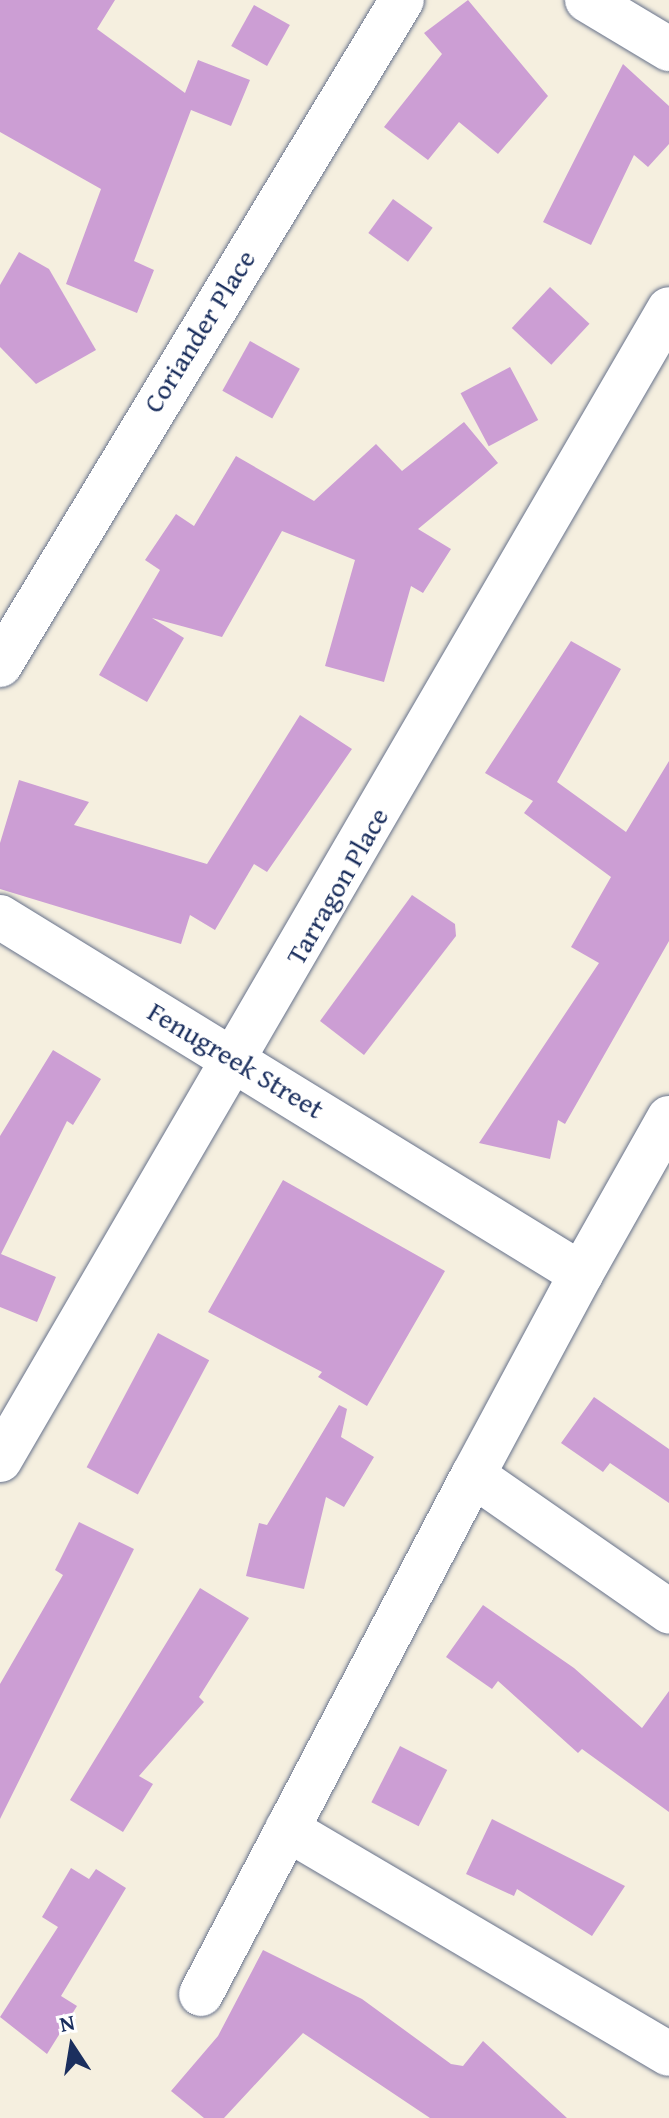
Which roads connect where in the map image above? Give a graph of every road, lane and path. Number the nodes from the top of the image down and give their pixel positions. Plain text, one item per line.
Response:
1 (402, 0) edge
2 (587, 0) edge
3 (669, 49) edge
4 (669, 309) edge
5 (0, 665) edge
6 (0, 917) edge
7 (238, 1061) junction
8 (668, 1121) edge
9 (581, 1274) junction
10 (0, 1460) edge
11 (473, 1475) junction
12 (669, 1611) edge
13 (287, 1829) junction
14 (201, 1994) dead end
15 (669, 2054) edge

1 - 5 street, Coriander Place
2 - 3 street
4 - 7 street, Tarragon Place
6 - 7 street, Fenugreek Street
7 - 9 street, Fenugreek Street
7 - 10 street, Tarragon Place
8 - 9 street
9 - 11 street
11 - 12 street
11 - 13 street
13 - 14 street
13 - 15 street

